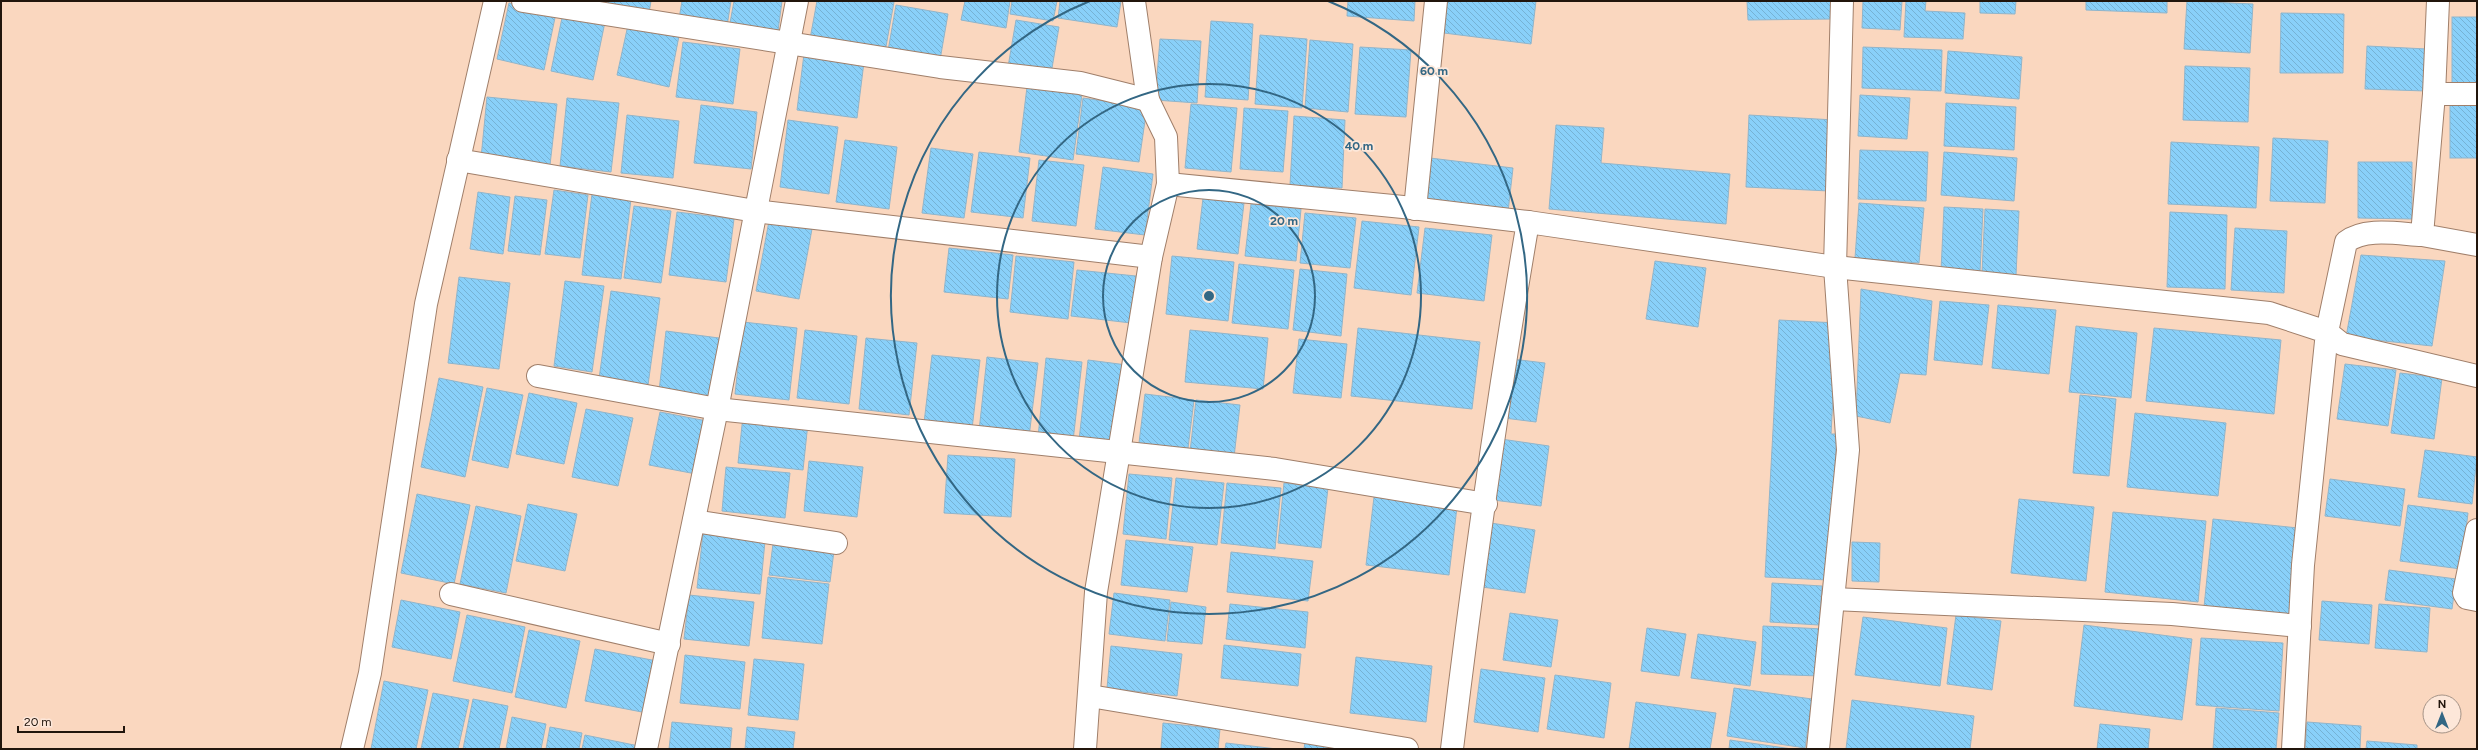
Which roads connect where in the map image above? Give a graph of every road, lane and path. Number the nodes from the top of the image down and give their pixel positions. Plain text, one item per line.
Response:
1 (495, 1) edge
2 (523, 1) edge
3 (797, 1) edge
4 (1134, 1) edge
5 (1436, 1) edge
6 (1842, 1) edge
7 (2438, 1) edge
8 (788, 42) junction
9 (2434, 94) junction
10 (2477, 94) edge
11 (1148, 100) junction
12 (458, 160) junction
13 (1168, 184) junction
14 (1415, 210) junction
15 (755, 211) junction
16 (1528, 222) junction
17 (2422, 235) junction
18 (2477, 246) edge
19 (1151, 257) junction
20 (1835, 267) junction
21 (2327, 332) junction
22 (538, 376) dead end
23 (2477, 376) edge
24 (716, 409) junction
25 (1120, 453) junction
26 (1486, 504) junction
27 (694, 521) junction
28 (2477, 530) edge
29 (836, 543) dead end
30 (450, 594) dead end
31 (1833, 599) junction
32 (2477, 600) edge
33 (2300, 626) junction
34 (669, 644) junction
35 (1090, 696) junction
36 (352, 749) edge
37 (646, 749) edge
38 (1085, 749) edge
39 (1407, 749) edge
40 (1452, 749) edge
41 (1818, 749) edge
42 (2293, 749) edge

1 - 12 street
2 - 8 street
3 - 8 street
4 - 11 street
5 - 14 street
6 - 20 street
7 - 9 street
8 - 11 street
8 - 15 street
9 - 10 street
9 - 17 street
11 - 13 street
12 - 15 street
12 - 36 street
13 - 14 street
13 - 19 street
14 - 16 street
15 - 19 street
15 - 24 street
16 - 20 street
16 - 26 street
17 - 18 street
17 - 21 street
19 - 25 street
20 - 21 street
20 - 31 street
21 - 23 street
21 - 33 street
22 - 24 street
24 - 25 street
24 - 27 street
25 - 26 street
25 - 35 street
26 - 40 street
27 - 29 street
27 - 34 street
28 - 32 street
30 - 34 street
31 - 33 street
31 - 41 street
33 - 42 street
34 - 37 street
35 - 38 street
35 - 39 street

